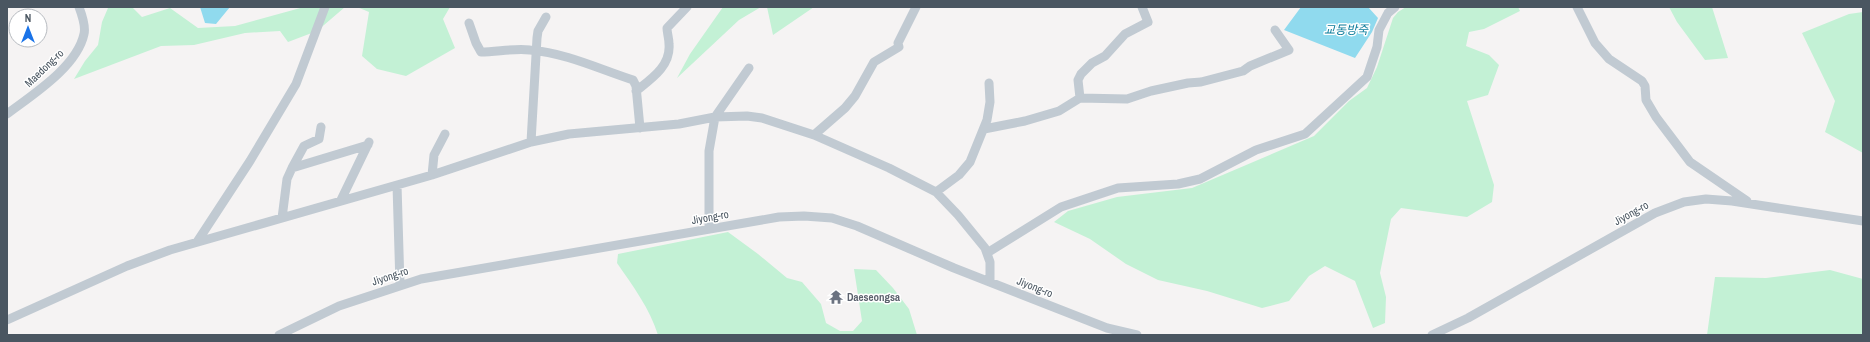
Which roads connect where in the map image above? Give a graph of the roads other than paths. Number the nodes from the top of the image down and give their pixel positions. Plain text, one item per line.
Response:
1 (79, 7) edge
2 (325, 7) edge
3 (687, 7) edge
4 (916, 7) edge
5 (1142, 7) edge
6 (1382, 7) edge
7 (1395, 7) edge
8 (1577, 7) edge
9 (1387, 15) junction
10 (546, 17) dead end
11 (469, 23) dead end
12 (1275, 30) dead end
13 (537, 51) junction
14 (749, 68) dead end
15 (990, 82) dead end
16 (636, 92) junction
17 (1080, 98) junction
18 (7, 114) edge
19 (715, 117) junction
20 (321, 127) dead end
21 (640, 128) junction
22 (984, 129) junction
23 (445, 134) dead end
24 (814, 135) junction
25 (531, 142) junction
26 (292, 168) junction
27 (432, 175) junction
28 (397, 185) junction
29 (936, 192) junction
30 (341, 200) junction
31 (1750, 203) junction
32 (282, 218) junction
33 (1863, 221) edge
34 (710, 229) junction
35 (197, 242) junction
36 (987, 253) junction
37 (990, 282) junction
38 (400, 285) junction
39 (7, 320) edge
40 (279, 335) edge
41 (1136, 335) edge
42 (1432, 335) edge

1 - 18 street, Maedong-ro
2 - 35 street
3 - 16 street
4 - 24 street
5 - 17 street
6 - 9 street
7 - 9 street
8 - 31 street
9 - 36 street
10 - 13 street
11 - 13 street
12 - 17 street
13 - 16 street
13 - 25 street
14 - 19 street
15 - 22 street
16 - 21 street
17 - 22 street
19 - 21 street
19 - 24 street
19 - 34 street
20 - 26 street
21 - 25 street
22 - 29 street
23 - 27 street
24 - 29 street
25 - 27 street
26 - 30 street
26 - 32 street
27 - 28 street
28 - 30 street
28 - 38 street
29 - 36 street
30 - 32 street
31 - 33 street, Jiyong-ro
31 - 42 street, Jiyong-ro
32 - 35 street
34 - 37 street, Jiyong-ro
34 - 38 street, Jiyong-ro
35 - 39 street
36 - 37 street
37 - 41 street, Jiyong-ro
38 - 40 street, Jiyong-ro

